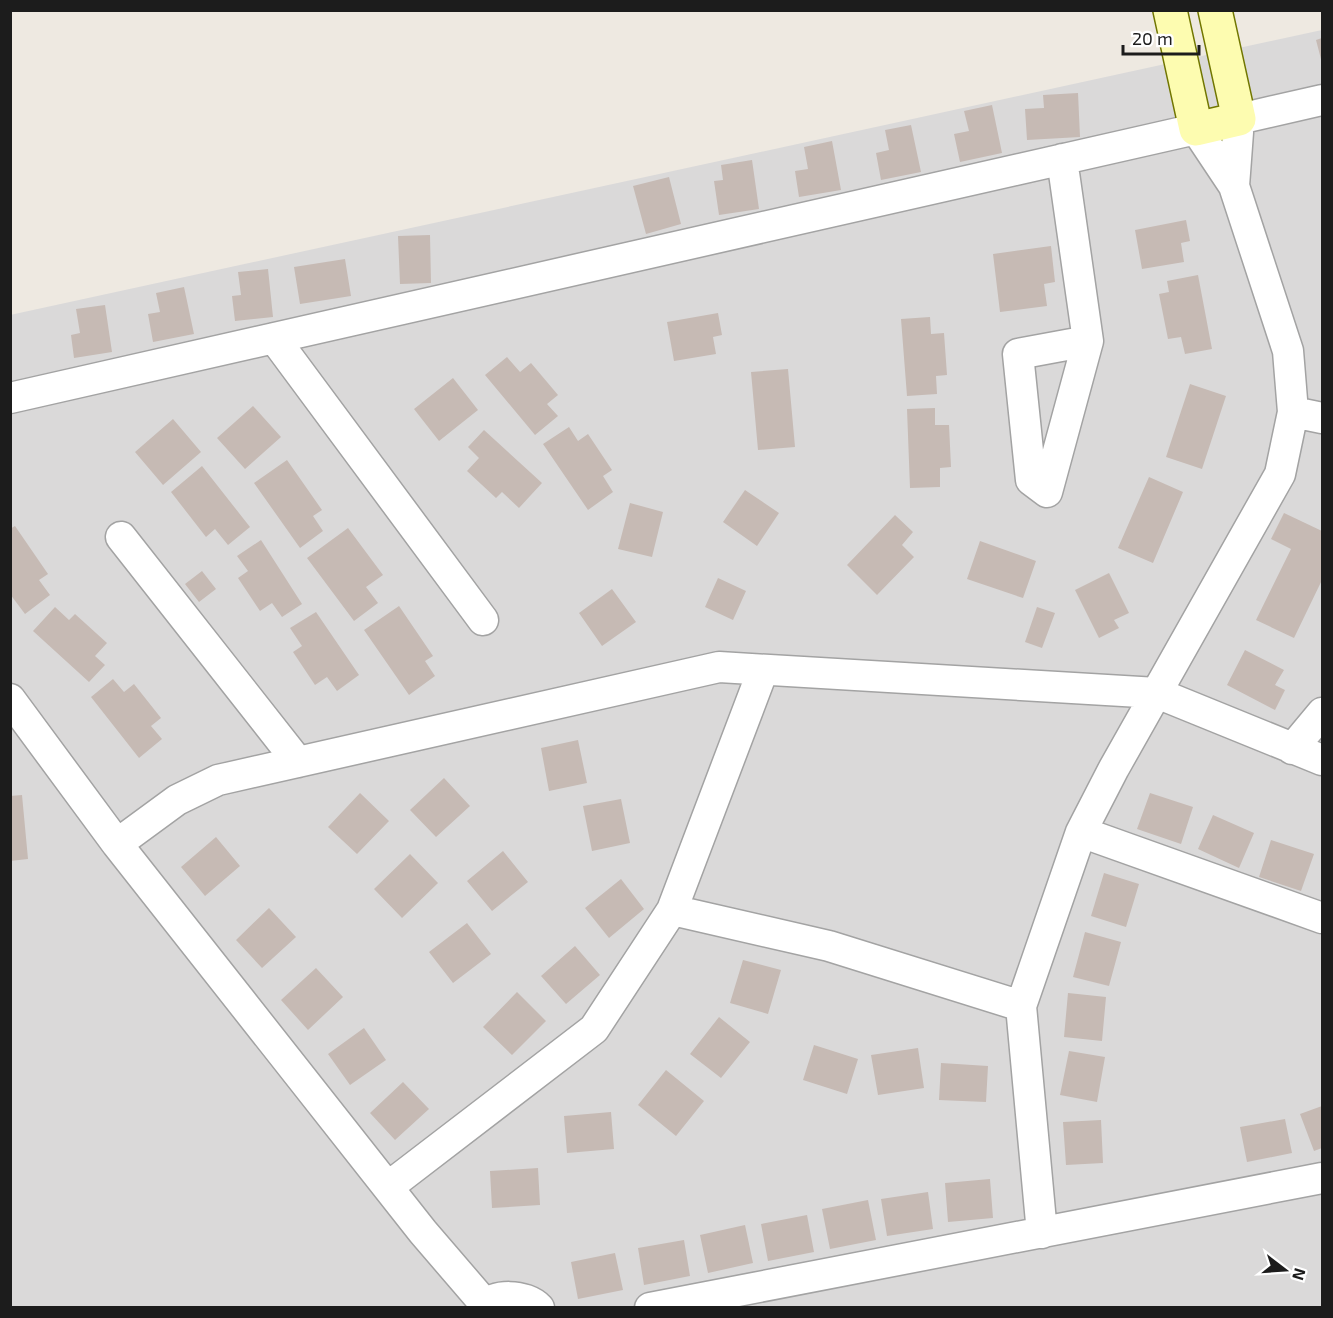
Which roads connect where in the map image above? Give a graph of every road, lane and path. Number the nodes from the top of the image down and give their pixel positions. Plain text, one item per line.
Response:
1 (1170, 10) edge
2 (1215, 10) edge
3 (1323, 100) edge
4 (1239, 119) junction
5 (1196, 129) junction
6 (1062, 159) junction
7 (1234, 186) junction
8 (274, 338) junction
9 (1088, 341) dead end
10 (10, 398) edge
11 (1293, 412) junction
12 (1323, 418) edge
13 (121, 537) dead end
14 (483, 620) dead end
15 (763, 670) junction
16 (1157, 693) junction
17 (10, 699) edge
18 (1323, 713) edge
19 (1292, 748) junction
20 (1323, 760) edge
21 (298, 762) junction
22 (1081, 832) junction
23 (117, 844) junction
24 (672, 910) junction
25 (1323, 918) edge
26 (1021, 1006) junction
27 (1323, 1178) edge
28 (388, 1187) junction
29 (1042, 1233) junction
30 (482, 1306) edge
31 (538, 1308) edge
32 (650, 1308) edge

1 - 5 street
2 - 4 street
3 - 4 street
4 - 5 street
4 - 7 street
5 - 6 street
5 - 7 street
6 - 8 street
6 - 9 street
7 - 11 street
8 - 10 street
8 - 14 street
11 - 12 street
11 - 16 street
13 - 21 street
15 - 16 street
15 - 21 street
15 - 24 street
16 - 19 street
16 - 22 street
17 - 23 street
18 - 19 street
19 - 20 street
21 - 23 street
22 - 25 street
22 - 26 street
23 - 28 street
24 - 26 street
24 - 28 street
26 - 29 street
27 - 29 street
28 - 30 street
29 - 32 street
30 - 31 street

